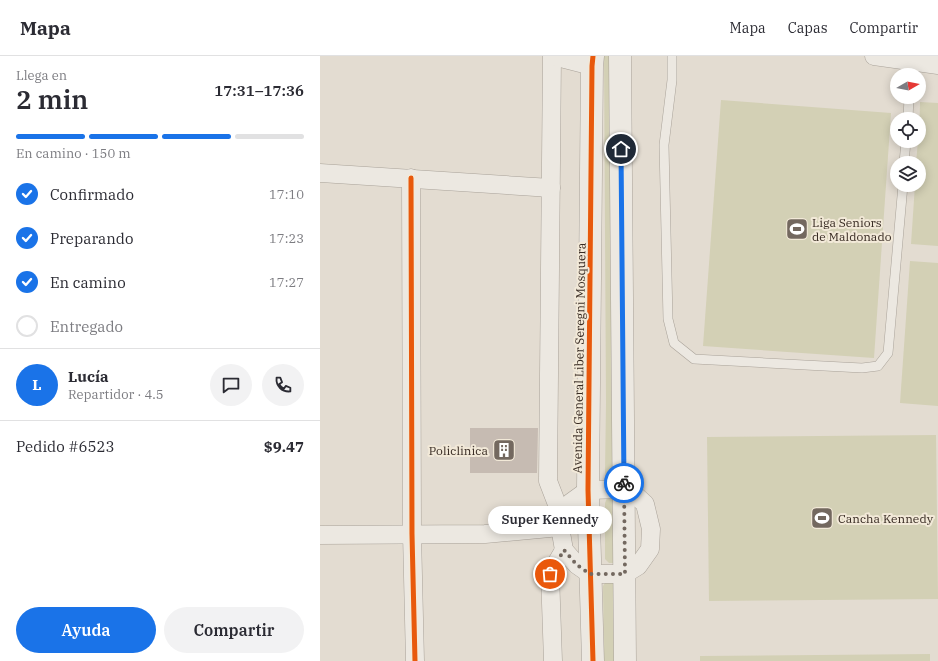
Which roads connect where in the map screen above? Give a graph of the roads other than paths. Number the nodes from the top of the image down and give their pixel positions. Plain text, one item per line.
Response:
1 (553, 56) edge
2 (620, 56) edge
3 (672, 56) edge
4 (874, 56) edge
5 (593, 61) edge
6 (938, 65) edge
7 (907, 68) edge
8 (320, 174) edge
9 (411, 178) junction
10 (551, 188) junction
11 (902, 192) edge
12 (624, 489) junction
13 (588, 490) junction
14 (562, 524) junction
15 (412, 534) junction
16 (320, 535) edge
17 (564, 550) junction
18 (590, 574) junction
19 (625, 574) junction
20 (415, 661) edge
21 (553, 661) edge
22 (593, 661) edge
23 (626, 661) edge

1 - 5 street
1 - 10 street
2 - 12 street
3 - 11 lane
4 - 7 street
5 - 13 street, Avenida General Liber Seregni Mosquera
6 - 7 street
8 - 9 street
9 - 10 street
9 - 15 street
10 - 14 street
12 - 13 street
12 - 19 street
13 - 14 street
13 - 18 street, Avenida General Liber Seregni Mosquera
14 - 15 street
14 - 17 street
15 - 16 street
15 - 20 street
17 - 18 street
17 - 21 street
18 - 19 street
18 - 22 street, Avenida General Liber Seregni Mosquera
19 - 23 street

